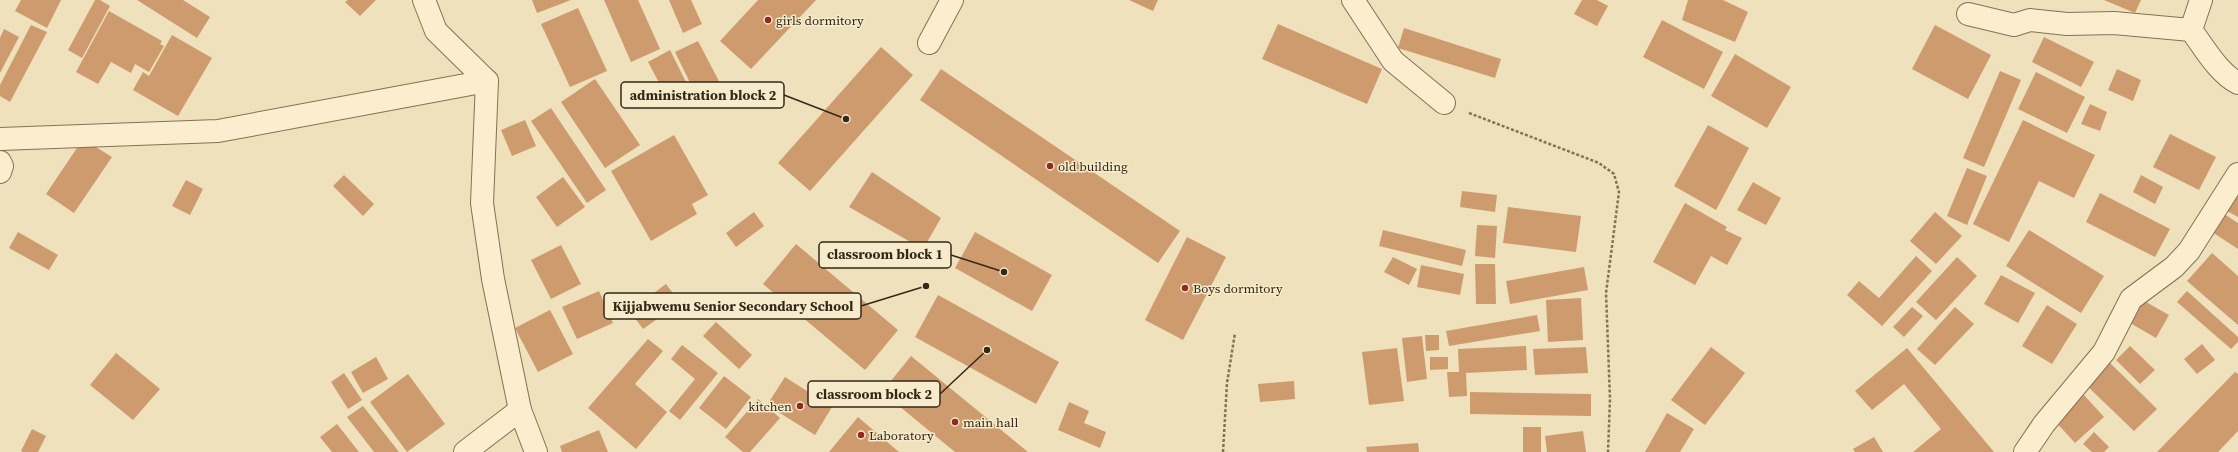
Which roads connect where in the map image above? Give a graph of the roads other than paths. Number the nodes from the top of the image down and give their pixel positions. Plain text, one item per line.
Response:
1 (424, 0) edge
2 (952, 0) edge
3 (1353, 0) edge
4 (2201, 0) edge
5 (1968, 14) dead end
6 (2191, 30) junction
7 (929, 43) dead end
8 (487, 81) junction
9 (2238, 83) edge
10 (1444, 103) road end
11 (0, 140) edge
12 (0, 162) edge
13 (0, 172) edge
14 (2238, 174) edge
15 (520, 410) junction
16 (465, 452) edge
17 (536, 452) edge
18 (2025, 452) edge

1 - 8 street
2 - 7 street
3 - 10 street
4 - 6 street
5 - 6 street
6 - 9 street
8 - 11 street
8 - 15 street
12 - 13 street
14 - 18 street
15 - 16 street
15 - 17 street

